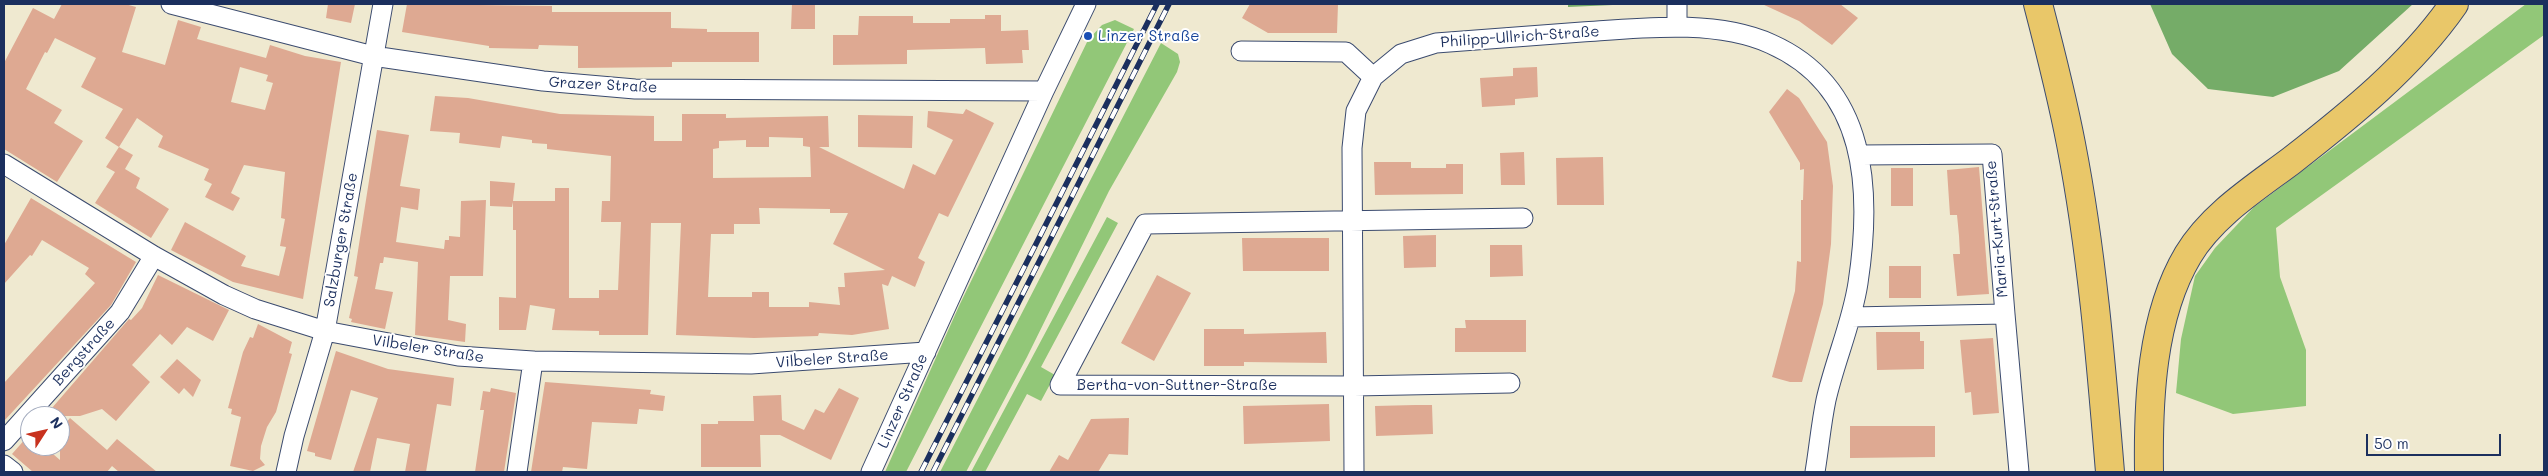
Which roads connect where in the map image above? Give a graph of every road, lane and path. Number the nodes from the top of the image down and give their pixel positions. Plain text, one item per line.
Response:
1 (171, 4) edge
2 (383, 4) edge
3 (1086, 4) edge
4 (1677, 4) edge
5 (2038, 4) edge
6 (2454, 4) edge
7 (1677, 26) junction
8 (1241, 51) dead end
9 (373, 56) junction
10 (1373, 77) junction
11 (1044, 91) junction
12 (1860, 155) junction
13 (4, 164) edge
14 (1524, 218) dead end
15 (1352, 221) junction
16 (154, 256) junction
17 (2005, 314) junction
18 (1851, 317) junction
19 (325, 332) junction
20 (926, 352) junction
21 (533, 361) junction
22 (1510, 383) dead end
23 (1354, 386) junction
24 (4, 441) edge
25 (4, 464) edge
26 (13, 472) edge
27 (286, 472) edge
28 (517, 472) edge
29 (871, 472) edge
30 (1354, 472) edge
31 (1816, 472) edge
32 (2019, 472) edge
33 (2110, 472) edge
34 (2149, 472) edge

1 - 9 street, Grazer Straße
2 - 9 street, Salzburger Straße
3 - 11 street, Linzer Straße
4 - 7 street
5 - 33 main road
6 - 34 main road
7 - 10 street, Philipp-Ullrich-Straße
7 - 12 street, Philipp-Ullrich-Straße
8 - 10 street
9 - 11 street, Grazer Straße
9 - 19 street, Salzburger Straße
10 - 15 street, Philipp-Ullrich-Straße
11 - 20 street, Linzer Straße
12 - 17 street, Maria-Kurt-Straße
12 - 18 street, Philipp-Ullrich-Straße
13 - 16 street, Vilbeler Straße
14 - 15 street
15 - 23 street, Philipp-Ullrich-Straße
15 - 23 street, Bertha-von-Suttner-Straße
16 - 19 street, Vilbeler Straße
16 - 24 street, Bergstraße
17 - 18 street, Maria-Kurt-Straße
17 - 32 street, Maria-Kurt-Straße
18 - 31 street, Philipp-Ullrich-Straße
19 - 21 street, Vilbeler Straße
19 - 27 street, Salzburger Straße
20 - 21 street, Vilbeler Straße
20 - 29 street, Linzer Straße
21 - 28 street
22 - 23 street
23 - 30 street, Philipp-Ullrich-Straße
25 - 26 street

